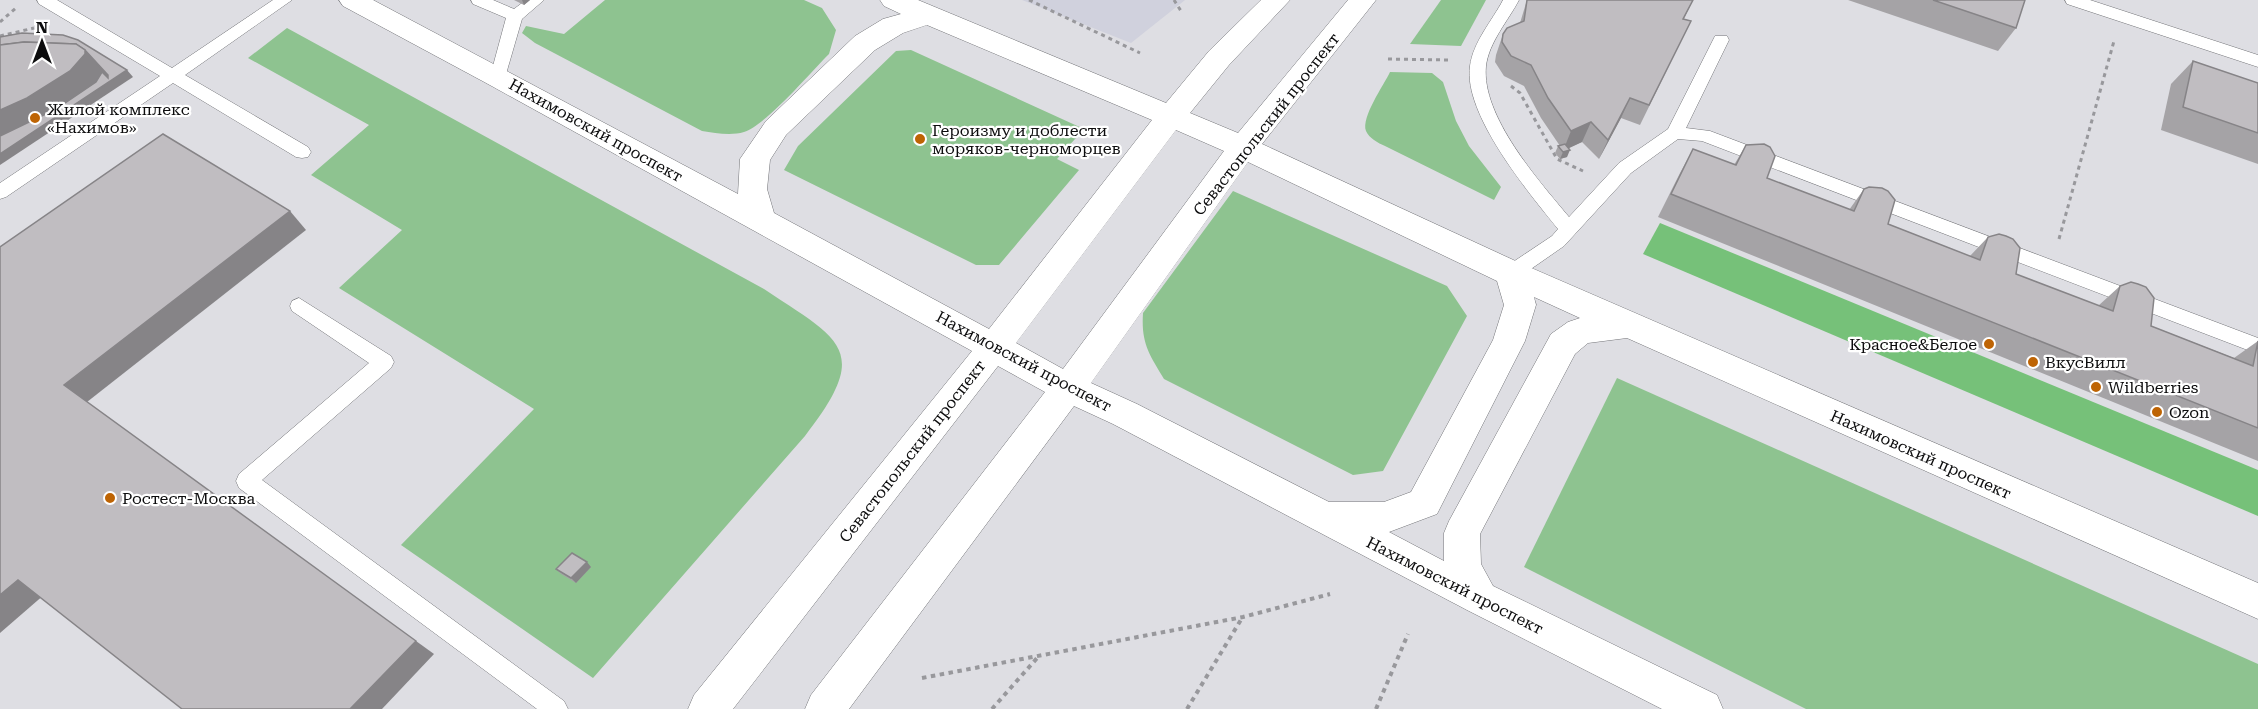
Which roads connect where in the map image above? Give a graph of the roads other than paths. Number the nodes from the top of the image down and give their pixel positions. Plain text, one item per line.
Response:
1 (45, 0) edge
2 (284, 0) edge
3 (352, 0) edge
4 (479, 0) edge
5 (536, 0) edge
6 (893, 0) edge
7 (1277, 0) edge
8 (1363, 0) edge
9 (1511, 0) edge
10 (2073, 0) edge
11 (927, 15) junction
12 (515, 16) junction
13 (1721, 40) dead end
14 (2258, 61) edge
15 (173, 75) junction
16 (498, 77) junction
17 (1171, 116) junction
18 (1676, 133) junction
19 (1243, 147) junction
20 (302, 152) dead end
21 (0, 192) edge
22 (761, 221) junction
23 (1568, 228) junction
24 (1511, 273) junction
25 (299, 306) dead end
26 (1629, 325) junction
27 (2258, 346) edge
28 (993, 348) junction
29 (1068, 388) junction
30 (1325, 518) junction
31 (1480, 598) junction
32 (2258, 602) edge
33 (556, 709) edge
34 (708, 709) edge
35 (825, 709) edge
36 (1703, 709) edge

1 - 15 lane
2 - 15 lane
3 - 16 main road, Нахимовский проспект
4 - 12 lane
5 - 12 lane
6 - 11 main road, Нахимовский проспект
7 - 17 main road, Севастопольский проспект
8 - 19 main road, Севастопольский проспект
9 - 23 lane
10 - 14 lane
11 - 17 main road, Нахимовский проспект
11 - 22 main road
12 - 16 lane
13 - 18 lane
15 - 20 lane
15 - 21 lane
16 - 22 main road, Нахимовский проспект
17 - 19 main road, Нахимовский проспект
17 - 28 main road, Севастопольский проспект
18 - 23 lane
18 - 27 lane
19 - 24 main road, Нахимовский проспект
19 - 29 main road, Севастопольский проспект
22 - 28 main road, Нахимовский проспект
23 - 24 lane
24 - 26 main road, Нахимовский проспект
24 - 30 main road
25 - 33 lane
26 - 31 main road
26 - 32 main road, Нахимовский проспект
28 - 29 main road, Нахимовский проспект
28 - 34 main road, Севастопольский проспект
29 - 30 main road, Нахимовский проспект
29 - 35 main road, Севастопольский проспект
30 - 31 main road, Нахимовский проспект
31 - 36 main road, Нахимовский проспект

